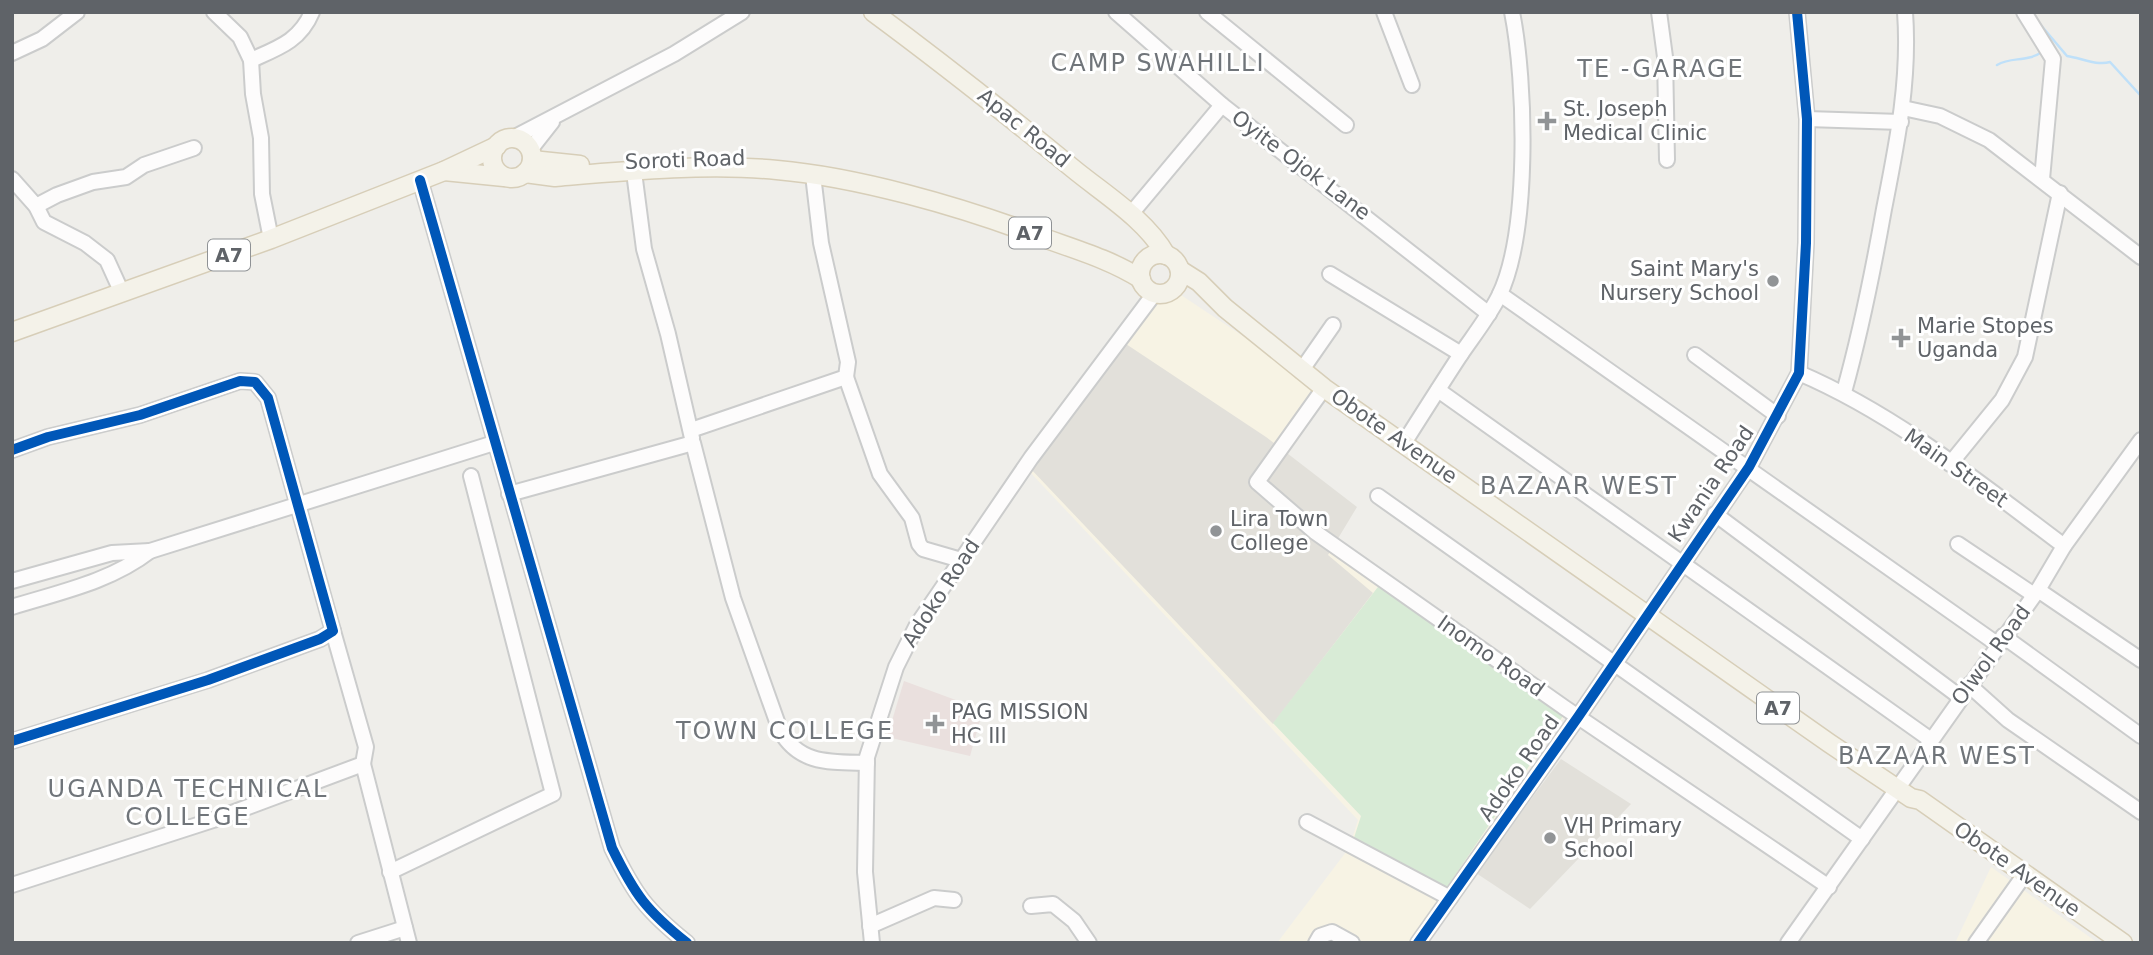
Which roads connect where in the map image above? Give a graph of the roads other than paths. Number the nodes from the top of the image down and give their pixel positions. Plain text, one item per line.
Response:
1 (214, 12) edge
2 (312, 12) edge
3 (742, 12) edge
4 (873, 12) edge
5 (1116, 12) edge
6 (1384, 12) edge
7 (1512, 12) edge
8 (1659, 12) edge
9 (1797, 12) edge
10 (1905, 12) edge
11 (2024, 12) edge
12 (75, 13) edge
13 (1213, 14) edge
14 (12, 53) edge
15 (251, 60) junction
16 (1412, 85) dead end
17 (1222, 105) junction
18 (1902, 115) junction
19 (555, 118) junction
20 (1807, 119) junction
21 (1346, 125) dead end
22 (504, 142) junction
23 (194, 148) dead end
24 (1667, 160) dead end
25 (529, 161) junction
26 (814, 169) junction
27 (554, 170) junction
28 (444, 171) junction
29 (634, 172) junction
30 (504, 177) junction
31 (12, 179) edge
32 (2042, 179) junction
33 (420, 180) junction
34 (2060, 193) junction
35 (36, 206) junction
36 (1130, 215) junction
37 (271, 239) junction
38 (1166, 255) junction
39 (2141, 257) edge
40 (1141, 272) junction
41 (1330, 274) dead end
42 (1179, 277) junction
43 (122, 293) junction
44 (1154, 294) junction
45 (1500, 294) junction
46 (1489, 313) junction
47 (1333, 325) dead end
48 (12, 332) edge
49 (1461, 354) junction
50 (1695, 355) dead end
51 (1301, 371) junction
52 (1799, 373) junction
53 (846, 377) junction
54 (1324, 388) junction
55 (1438, 390) junction
56 (1844, 392) junction
57 (1778, 416) junction
58 (692, 437) junction
59 (2141, 440) edge
60 (494, 443) junction
61 (1404, 443) junction
62 (12, 450) edge
63 (1950, 464) junction
64 (1749, 467) junction
65 (471, 475) dead end
66 (509, 494) junction
67 (1378, 496) dead end
68 (296, 503) junction
69 (1715, 514) junction
70 (1958, 544) dead end
71 (2064, 546) junction
72 (150, 551) junction
73 (961, 560) junction
74 (1681, 563) junction
75 (12, 581) edge
76 (2036, 592) junction
77 (12, 607) edge
78 (1648, 614) junction
79 (333, 631) junction
80 (2000, 640) junction
81 (2139, 655) edge
82 (1614, 664) junction
83 (1964, 691) junction
84 (1578, 717) junction
85 (2141, 736) edge
86 (1931, 740) junction
87 (12, 741) edge
88 (867, 763) junction
89 (363, 764) junction
90 (1903, 793) junction
91 (2141, 813) edge
92 (1307, 822) dead end
93 (1862, 839) junction
94 (390, 872) junction
95 (2020, 881) junction
96 (12, 885) edge
97 (1829, 887) junction
98 (1450, 898) junction
99 (954, 900) dead end
100 (1031, 906) dead end
101 (870, 926) junction
102 (407, 935) edge
103 (358, 943) edge
104 (687, 943) edge
105 (872, 943) edge
106 (1089, 943) edge
107 (1316, 943) edge
108 (1352, 943) edge
109 (1418, 943) edge
110 (1788, 943) edge
111 (1976, 943) edge
112 (2108, 943) edge
113 (2123, 943) edge

1 - 15 street
2 - 15 street
3 - 19 street
4 - 36 main road, Apac Road
5 - 17 street, Oyite Ojok Lane
6 - 16 street
7 - 45 street
8 - 24 street
9 - 20 street
10 - 18 street
11 - 32 street
12 - 14 street
13 - 21 street
15 - 37 street
17 - 36 street
17 - 46 street, Oyite Ojok Lane
18 - 20 street
18 - 32 street
18 - 56 street
19 - 22 street
19 - 25 street
20 - 52 street
22 - 25 main road, A7
22 - 28 main road, A7
22 - 30 main road
23 - 35 street
25 - 27 main road, A7
25 - 30 main road, A7
26 - 27 main road, Soroti Road / A7
26 - 29 main road, Soroti Road / A7
26 - 40 main road, A7
26 - 53 street
27 - 29 main road, Soroti Road / A7
28 - 30 main road, A7
28 - 33 main road, A7
29 - 58 street
31 - 35 street
32 - 34 street
33 - 37 main road, A7
33 - 60 street
34 - 39 street
34 - 63 street
35 - 43 street
36 - 38 main road, Apac Road
37 - 43 main road, A7
38 - 40 main road
38 - 42 main road, A7
40 - 44 main road, A7
41 - 49 street
42 - 44 main road
42 - 51 main road, Obote Avenue / A7
43 - 48 main road, A7
44 - 73 street, Adoko Road
45 - 46 street
45 - 64 street
46 - 49 street
47 - 51 street
49 - 55 street
50 - 57 street
51 - 54 main road, Obote Avenue / A7
52 - 56 street, Main Street
52 - 57 street, Kwania Road
53 - 58 street
53 - 73 street
54 - 61 main road, Obote Avenue / A7
54 - 84 street, Inomo Road
55 - 61 street
55 - 74 street
56 - 63 street, Main Street
57 - 64 street, Kwania Road
58 - 66 street
58 - 88 street
59 - 71 street
60 - 66 street
60 - 68 street
61 - 78 main road, Obote Avenue / A7
62 - 68 street
63 - 71 street, Main Street
64 - 69 street, Kwania Road
64 - 80 street
65 - 94 street
66 - 104 street
67 - 82 street
68 - 72 street
68 - 79 street
69 - 74 street, Kwania Road
69 - 83 street
70 - 76 street
71 - 76 street
72 - 75 street
72 - 77 street
73 - 88 street, Adoko Road
74 - 78 street, Kwania Road
74 - 86 street
76 - 80 street, Olwol Road
76 - 81 street, Olwol Road
78 - 82 street, Adoko Road
78 - 90 main road, Obote Avenue / A7
79 - 87 street
79 - 89 street
80 - 83 street, Olwol Road
80 - 85 street
82 - 84 street, Adoko Road
82 - 93 street
83 - 86 street, Olwol Road
83 - 91 street
84 - 97 street, Inomo Road
84 - 98 street, Adoko Road
86 - 90 street, Olwol Road
88 - 101 street, Adoko Road
89 - 94 street
89 - 96 street
90 - 93 street
90 - 95 main road, Obote Avenue / A7
90 - 113 main road, Obote Avenue / A7
92 - 98 street
93 - 97 street
94 - 102 street
95 - 111 street
95 - 112 main road, Obote Avenue / A7
97 - 110 street
98 - 109 street, Adoko Road
99 - 101 street
100 - 106 street
101 - 105 street, Adoko Road
102 - 103 street
107 - 108 street

